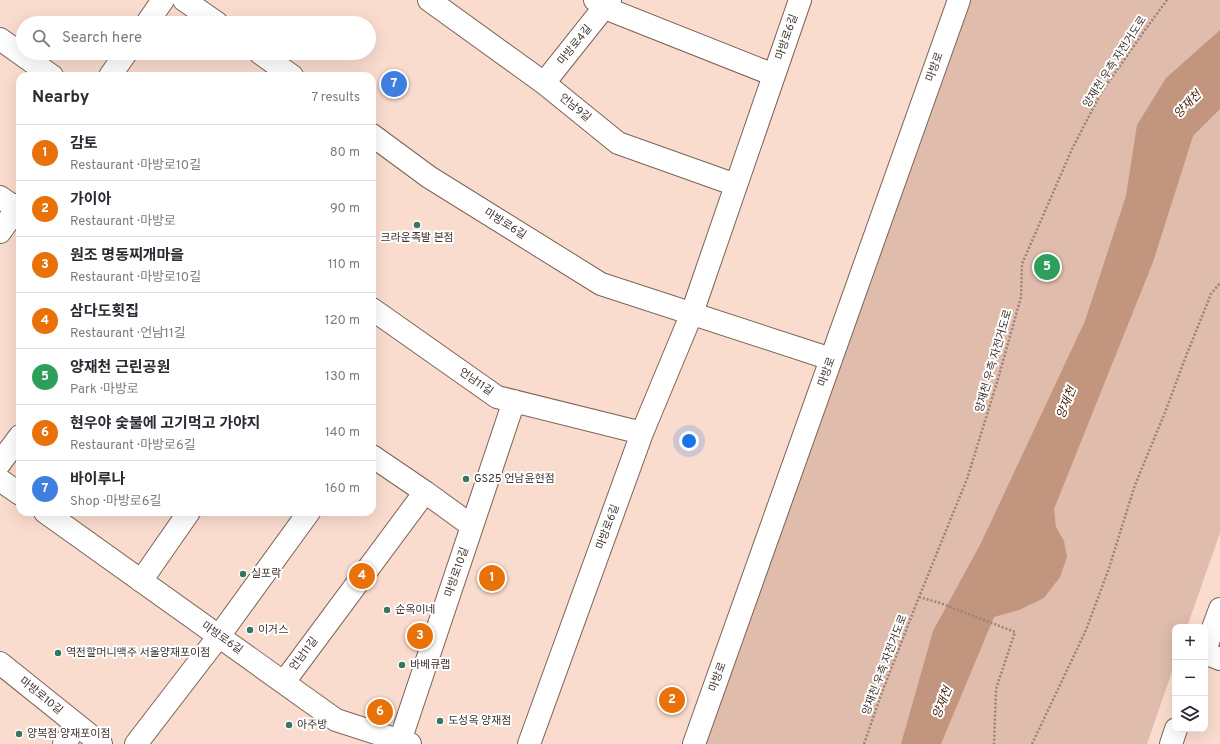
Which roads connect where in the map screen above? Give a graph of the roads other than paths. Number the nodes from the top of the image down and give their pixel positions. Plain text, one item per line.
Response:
1 (163, 0) edge
2 (184, 0) edge
3 (429, 0) edge
4 (800, 0) edge
5 (959, 0) edge
6 (603, 3) edge
7 (152, 16) edge
8 (208, 16) edge
9 (0, 39) edge
10 (16, 50) edge
11 (30, 60) edge
12 (121, 60) edge
13 (270, 60) edge
14 (46, 72) edge
15 (113, 72) edge
16 (286, 72) edge
17 (774, 75) junction
18 (544, 82) junction
19 (376, 138) edge
20 (736, 185) junction
21 (14, 205) edge
22 (0, 232) edge
23 (376, 312) edge
24 (692, 313) junction
25 (831, 359) junction
26 (514, 401) junction
27 (642, 433) junction
28 (16, 441) edge
29 (376, 459) edge
30 (0, 463) edge
31 (0, 480) edge
32 (16, 491) edge
33 (425, 492) junction
34 (59, 516) edge
35 (186, 516) edge
36 (306, 516) edge
37 (70, 519) edge
38 (472, 526) junction
39 (141, 581) junction
40 (1220, 609) edge
41 (219, 636) junction
42 (1208, 642) edge
43 (1208, 654) edge
44 (1220, 658) edge
45 (0, 663) edge
46 (284, 682) junction
47 (77, 726) junction
48 (1175, 732) edge
49 (403, 743) edge
50 (64, 744) edge
51 (101, 744) edge
52 (136, 744) edge
53 (529, 744) edge
54 (694, 744) edge
55 (1171, 744) edge

1 - 7 street
2 - 8 street
3 - 18 street, 언남9길
4 - 17 street, 마방로6길
5 - 25 street, 마방로
6 - 17 street, 마방로6길
6 - 18 street, 마방로4길
9 - 10 street
11 - 14 street
12 - 15 street
13 - 16 street
17 - 20 street, 마방로6길
18 - 20 street, 언남9길
19 - 24 street, 마방로6길
20 - 24 street, 마방로6길
21 - 22 street
23 - 26 street, 언남11길
24 - 25 street, 마방로6길
24 - 27 street, 마방로6길
25 - 54 street, 마방로
26 - 27 street, 언남11길
26 - 38 street, 마방로10길
27 - 53 street, 마방로6길
28 - 30 street
29 - 33 street
31 - 32 street
33 - 38 street
33 - 46 street, 언남11길
34 - 37 street, 마방로6길
35 - 39 street
36 - 41 street
37 - 39 street, 마방로6길
38 - 49 street, 마방로10길
39 - 41 street, 마방로6길
40 - 42 street
41 - 46 street, 마방로6길
41 - 52 street
43 - 44 street
45 - 47 street, 마방로10길
46 - 49 street, 마방로6길
47 - 50 street
47 - 51 street, 마방로10길
48 - 55 street

